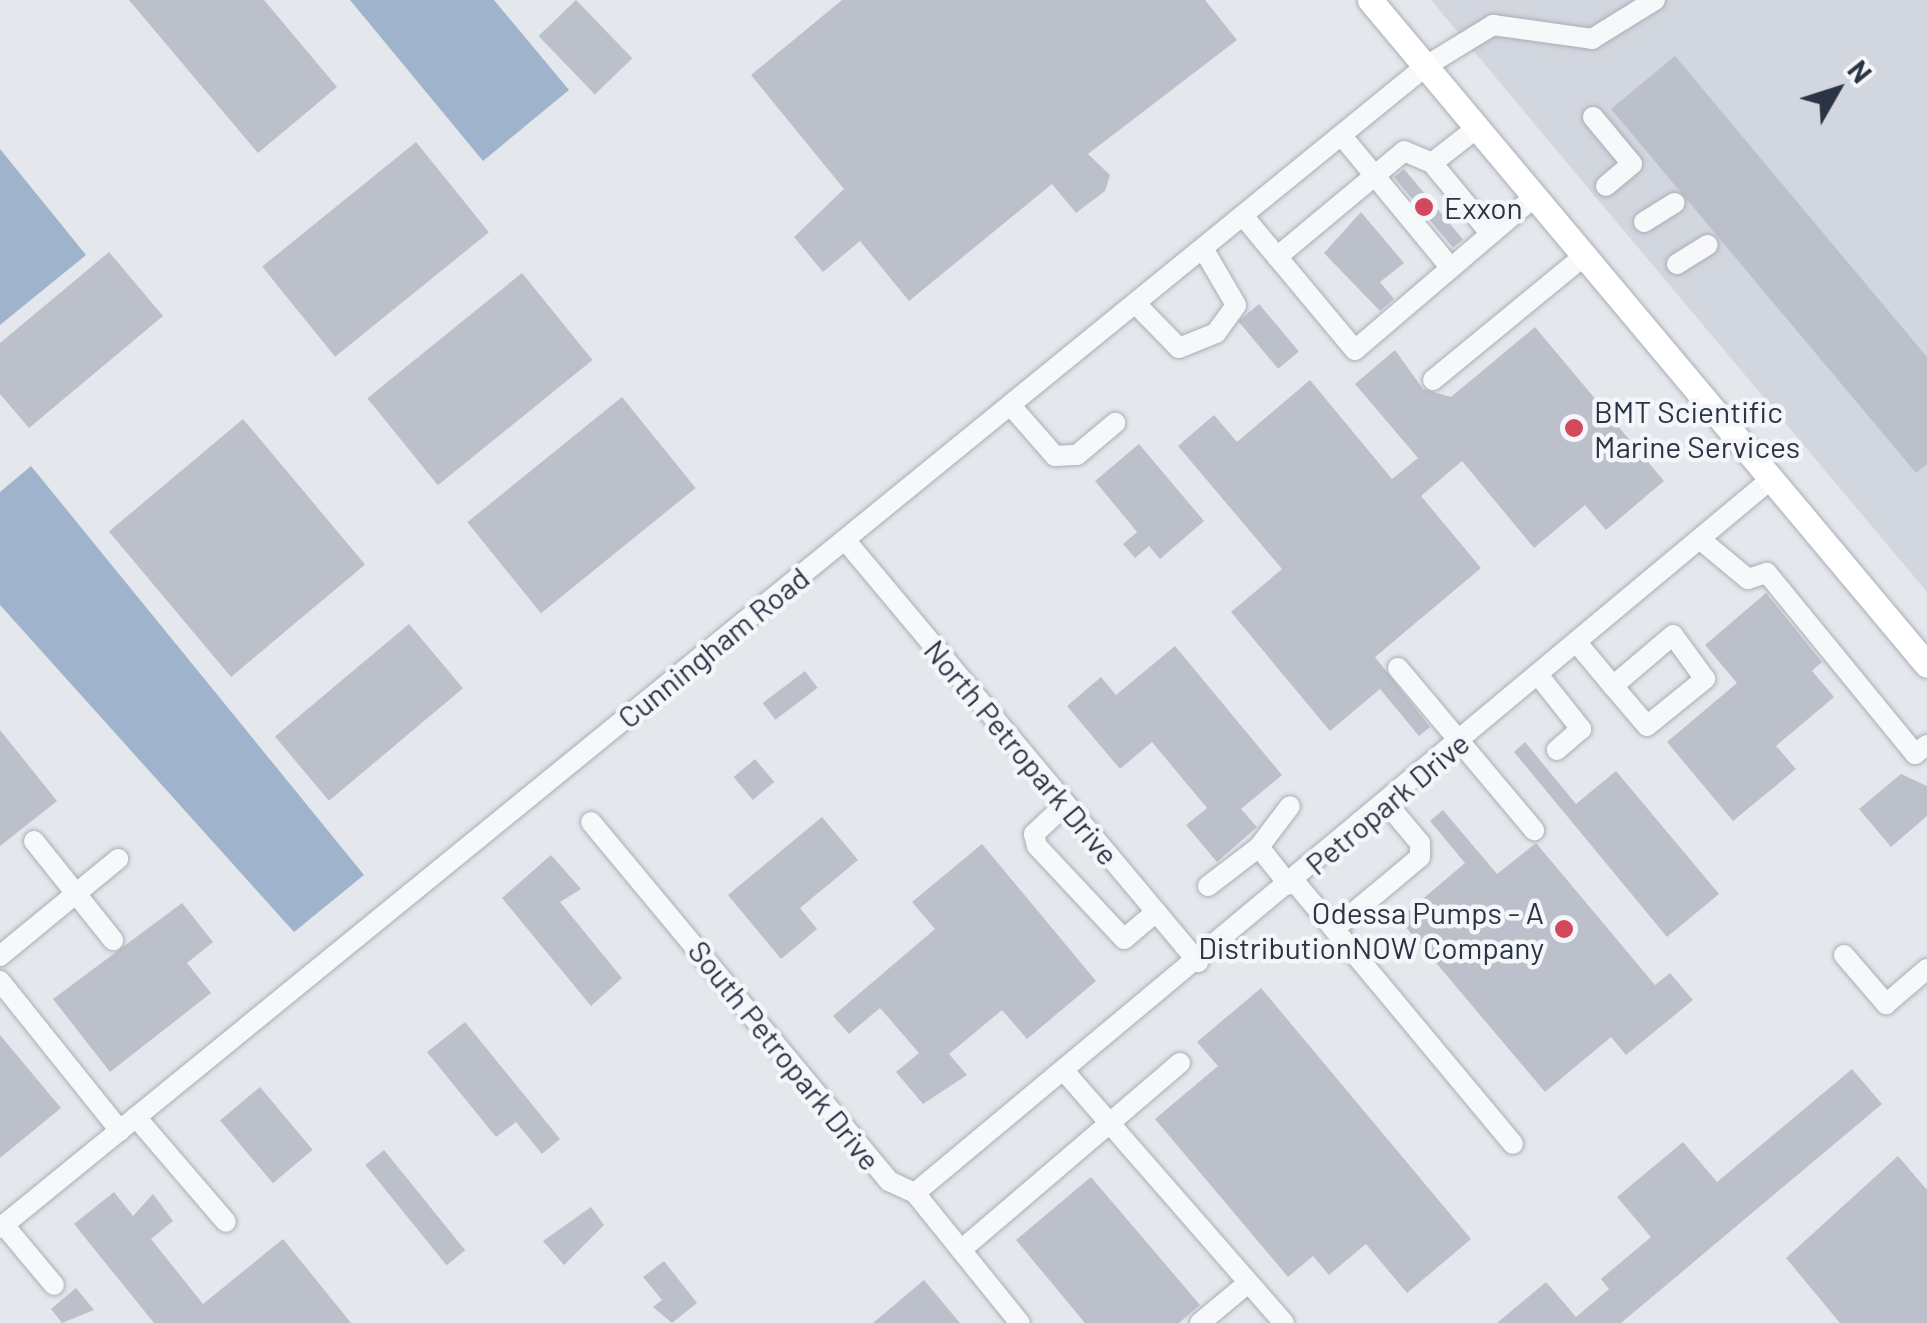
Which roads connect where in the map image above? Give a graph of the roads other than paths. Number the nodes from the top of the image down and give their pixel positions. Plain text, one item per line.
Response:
1 (1370, 0) edge
2 (1647, 2) edge
3 (1426, 66) junction
4 (1593, 117) dead end
5 (1477, 128) junction
6 (1342, 136) junction
7 (1432, 163) junction
8 (1374, 176) junction
9 (1606, 186) dead end
10 (1534, 197) junction
11 (1674, 203) dead end
12 (1244, 217) junction
13 (1644, 222) dead end
14 (1491, 234) junction
15 (1706, 245) dead end
16 (1204, 250) junction
17 (1584, 256) junction
18 (1277, 257) junction
19 (1677, 264) dead end
20 (1451, 268) junction
21 (1137, 305) junction
22 (1433, 380) dead end
23 (1012, 407) junction
24 (1115, 423) dead end
25 (1771, 479) junction
26 (1702, 540) junction
27 (846, 541) junction
28 (1578, 644) junction
29 (1927, 665) edge
30 (1398, 668) dead end
31 (1540, 676) junction
32 (1613, 686) junction
33 (1460, 742) junction
34 (1927, 745) edge
35 (1556, 750) dead end
36 (1066, 804) junction
37 (1387, 804) junction
38 (1290, 806) dead end
39 (590, 822) dead end
40 (1534, 830) dead end
41 (34, 842) dead end
42 (1258, 847) junction
43 (118, 859) dead end
44 (1292, 883) junction
45 (1208, 886) dead end
46 (76, 894) junction
47 (1156, 912) junction
48 (1334, 929) junction
49 (113, 940) dead end
50 (1844, 955) dead end
51 (0, 956) edge
52 (1198, 962) junction
53 (1927, 969) edge
54 (0, 981) edge
55 (1180, 1063) dead end
56 (1066, 1072) junction
57 (128, 1124) junction
58 (1108, 1125) junction
59 (1513, 1144) dead end
60 (915, 1193) junction
61 (226, 1222) dead end
62 (2, 1226) edge
63 (961, 1250) junction
64 (1248, 1282) junction
65 (54, 1285) dead end
66 (1020, 1323) edge
67 (1200, 1323) edge
68 (1284, 1323) edge

1 - 3 main road
2 - 3 street, Cunningham Road
3 - 5 main road
3 - 6 street, Cunningham Road
4 - 9 street
5 - 7 street
5 - 10 main road
6 - 8 street
6 - 12 street, Cunningham Road
7 - 8 street
7 - 14 street
8 - 18 street
8 - 20 street
10 - 14 street
10 - 17 main road
11 - 13 street
12 - 16 street, Cunningham Road
12 - 18 street
14 - 20 street
15 - 19 street
16 - 21 street, Cunningham Road
16 - 21 street
17 - 22 street
17 - 25 main road
18 - 20 street
21 - 23 street, Cunningham Road
23 - 24 street
23 - 27 street, Cunningham Road
25 - 26 street, Petropark Drive
25 - 29 main road
26 - 28 street, Petropark Drive
26 - 34 street
27 - 36 street, North Petropark Drive
27 - 57 street, Cunningham Road
28 - 31 street, Petropark Drive
28 - 32 street
30 - 33 street
31 - 33 street, Petropark Drive
31 - 35 street
32 - 32 street
33 - 37 street, Petropark Drive
33 - 40 street
36 - 47 street, North Petropark Drive
36 - 47 street
37 - 44 street, Petropark Drive
37 - 48 street
38 - 42 street
39 - 60 street, South Petropark Drive
41 - 46 street
42 - 44 street
42 - 45 street
43 - 46 street
44 - 48 street
44 - 52 street, Petropark Drive
46 - 49 street
46 - 51 street
47 - 52 street, North Petropark Drive
48 - 59 street
50 - 53 street
52 - 56 street, Petropark Drive
54 - 57 street
55 - 58 street
56 - 58 street
56 - 60 street, Petropark Drive
57 - 61 street
57 - 62 street, Cunningham Road
58 - 63 street
58 - 64 street
60 - 63 street, South Petropark Drive
62 - 65 street
63 - 66 street, South Petropark Drive
64 - 67 street
64 - 68 street

